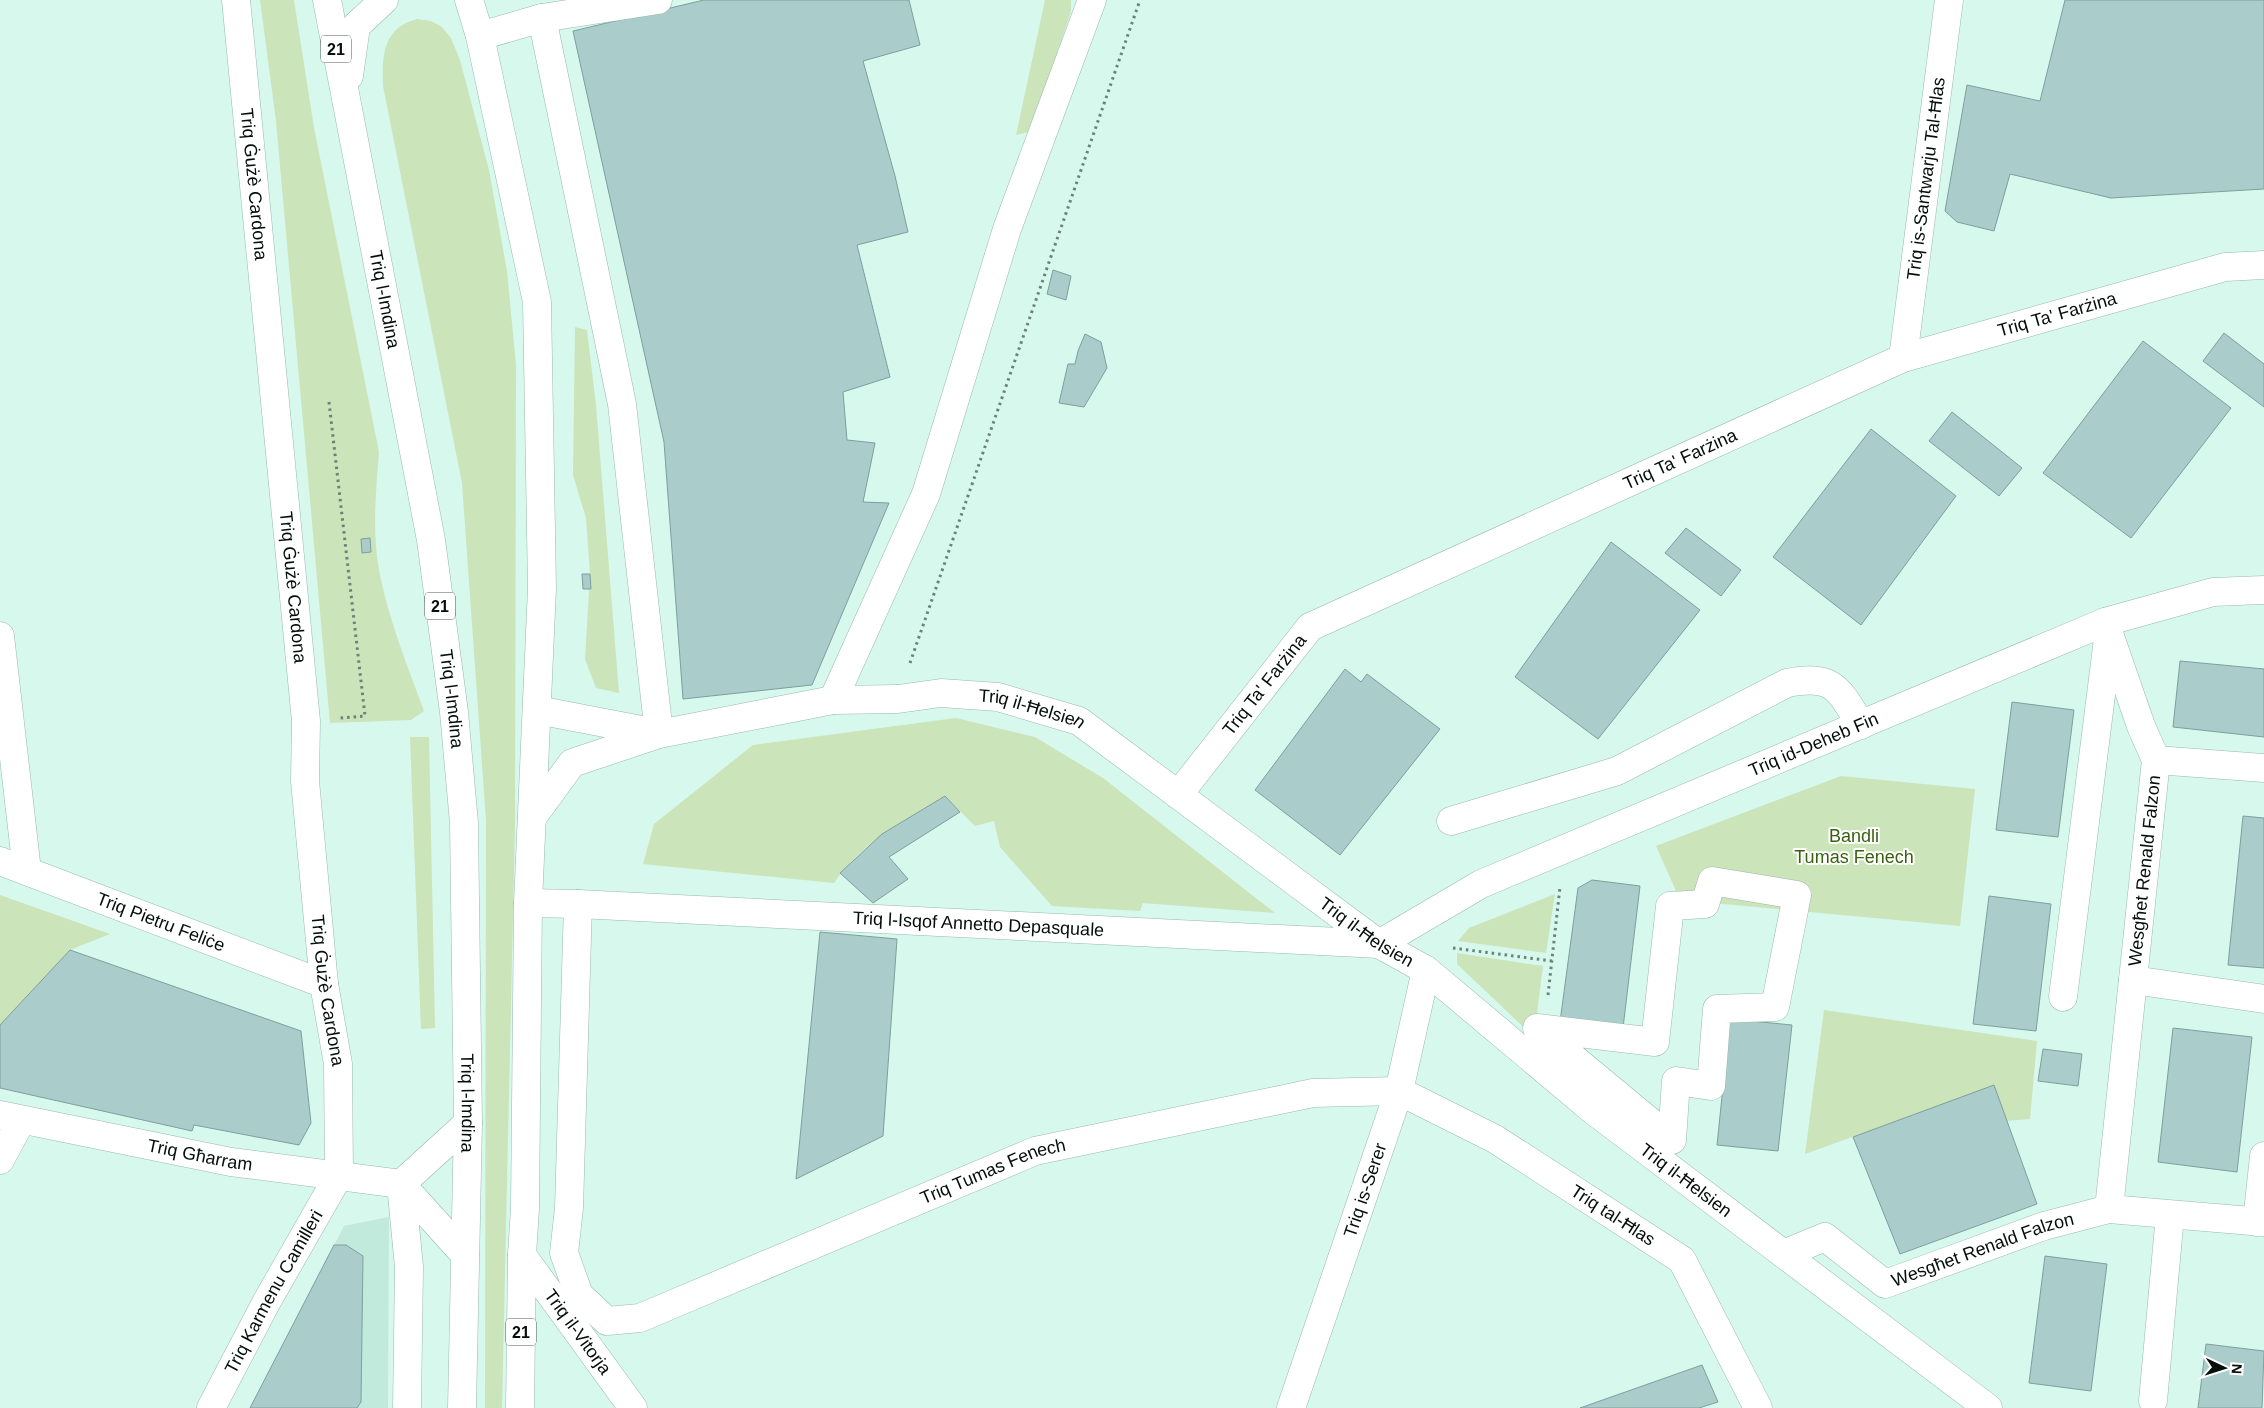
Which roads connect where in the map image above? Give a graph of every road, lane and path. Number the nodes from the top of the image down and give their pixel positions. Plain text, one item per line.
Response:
1 (236, 0) edge
2 (327, 0) edge
3 (384, 0) edge
4 (469, 0) edge
5 (658, 0) edge
6 (1092, 0) edge
7 (1140, 0) edge
8 (1949, 0) edge
9 (542, 18) junction
10 (480, 36) junction
11 (346, 98) junction
12 (2264, 265) edge
13 (1903, 358) junction
14 (329, 402) dead end
15 (2264, 590) edge
16 (2107, 627) junction
17 (0, 636) edge
18 (898, 699) junction
19 (833, 700) junction
20 (537, 710) junction
21 (306, 721) junction
22 (1860, 725) junction
23 (658, 734) junction
24 (2156, 760) junction
25 (2264, 768) edge
26 (1178, 795) junction
27 (532, 818) junction
28 (1452, 821) dead end
29 (0, 861) edge
30 (27, 871) junction
31 (1560, 886) dead end
32 (528, 903) junction
33 (578, 904) junction
34 (1380, 944) junction
35 (1453, 948) dead end
36 (1552, 961) junction
37 (1426, 970) junction
38 (2133, 980) junction
39 (324, 984) junction
40 (2063, 997) dead end
41 (2264, 999) edge
42 (1544, 1029) junction
43 (1608, 1087) junction
44 (1399, 1091) junction
45 (1594, 1111) junction
46 (11, 1118) edge
47 (468, 1123) junction
48 (2264, 1156) edge
49 (0, 1160) edge
50 (339, 1176) junction
51 (401, 1184) junction
52 (2109, 1209) junction
53 (2170, 1215) junction
54 (2260, 1222) edge
55 (1786, 1254) junction
56 (522, 1255) junction
57 (465, 1256) junction
58 (2153, 1401) dead end
59 (211, 1408) edge
60 (407, 1408) edge
61 (462, 1408) edge
62 (520, 1408) edge
63 (633, 1408) edge
64 (1291, 1408) edge
65 (1758, 1408) edge
66 (1988, 1408) edge

1 - 21 main road, Triq Ġużè Cardona
2 - 11 main road, Triq l-Imdina / 21
3 - 11 main road
4 - 10 main road, 21
5 - 9 main road
6 - 19 main road
7 - 18 path
8 - 13 main road, Triq is-Santwarju Tal-Ħlas
9 - 10 main road
9 - 23 main road
10 - 20 main road, 21
11 - 47 main road, Triq l-Imdina / 21
12 - 13 main road, Triq Ta' Farżina
13 - 26 main road, Triq Ta' Farżina
14 - 21 path
15 - 16 main road, Triq id-Deheb Fin
16 - 22 main road, Triq id-Deheb Fin
16 - 24 main road, Wesgħet Renald Falzon
16 - 40 main road
17 - 30 main road
18 - 19 main road, Triq il-Ħelsien
18 - 26 main road, Triq il-Ħelsien
19 - 23 main road, Triq il-Ħelsien
20 - 23 main road, Triq il-Ħelsien
20 - 27 main road, 21
21 - 39 main road, Triq Ġużè Cardona
22 - 28 main road
22 - 34 main road, Triq id-Deheb Fin
23 - 27 main road, Triq il-Ħelsien
24 - 25 main road, Wesgħet Renald Falzon
24 - 38 main road, Wesgħet Renald Falzon
26 - 34 main road, Triq il-Ħelsien
27 - 32 main road, 21
29 - 30 main road, Triq Pietru Feliċe
30 - 39 main road, Triq Pietru Feliċe
31 - 36 path
32 - 33 main road, Triq l-Isqof Annetto Depasquale
32 - 56 main road, 21
33 - 34 main road, Triq l-Isqof Annetto Depasquale
33 - 44 main road, Triq Tumas Fenech
34 - 37 main road, Triq il-Ħelsien
35 - 36 path
36 - 42 path
37 - 44 main road, Triq is-Serer
37 - 45 main road, Triq il-Ħelsien
38 - 41 main road, Wesgħet Renald Falzon
38 - 52 main road, Wesgħet Renald Falzon
39 - 50 main road, Triq Ġużè Cardona
42 - 43 main road
42 - 43 main road
43 - 45 main road
44 - 64 main road, Triq is-Serer
44 - 65 main road, Triq tal-Ħlas
45 - 55 main road, Triq il-Ħelsien
46 - 49 main road
46 - 50 main road, Triq Għarram
47 - 51 main road
47 - 57 main road, Triq l-Imdina / 21
48 - 54 main road
50 - 51 main road, Triq Għarram
50 - 59 main road, Triq Karmenu Camilleri
51 - 57 main road
51 - 60 main road
52 - 53 main road, Wesgħet Renald Falzon
52 - 55 main road, Wesgħet Renald Falzon
53 - 54 main road, Wesgħet Renald Falzon
53 - 58 main road
55 - 66 main road, Triq il-Ħelsien
56 - 62 main road, 21
56 - 63 main road, Triq il-Vitorja
57 - 61 main road, Triq l-Imdina / 21

